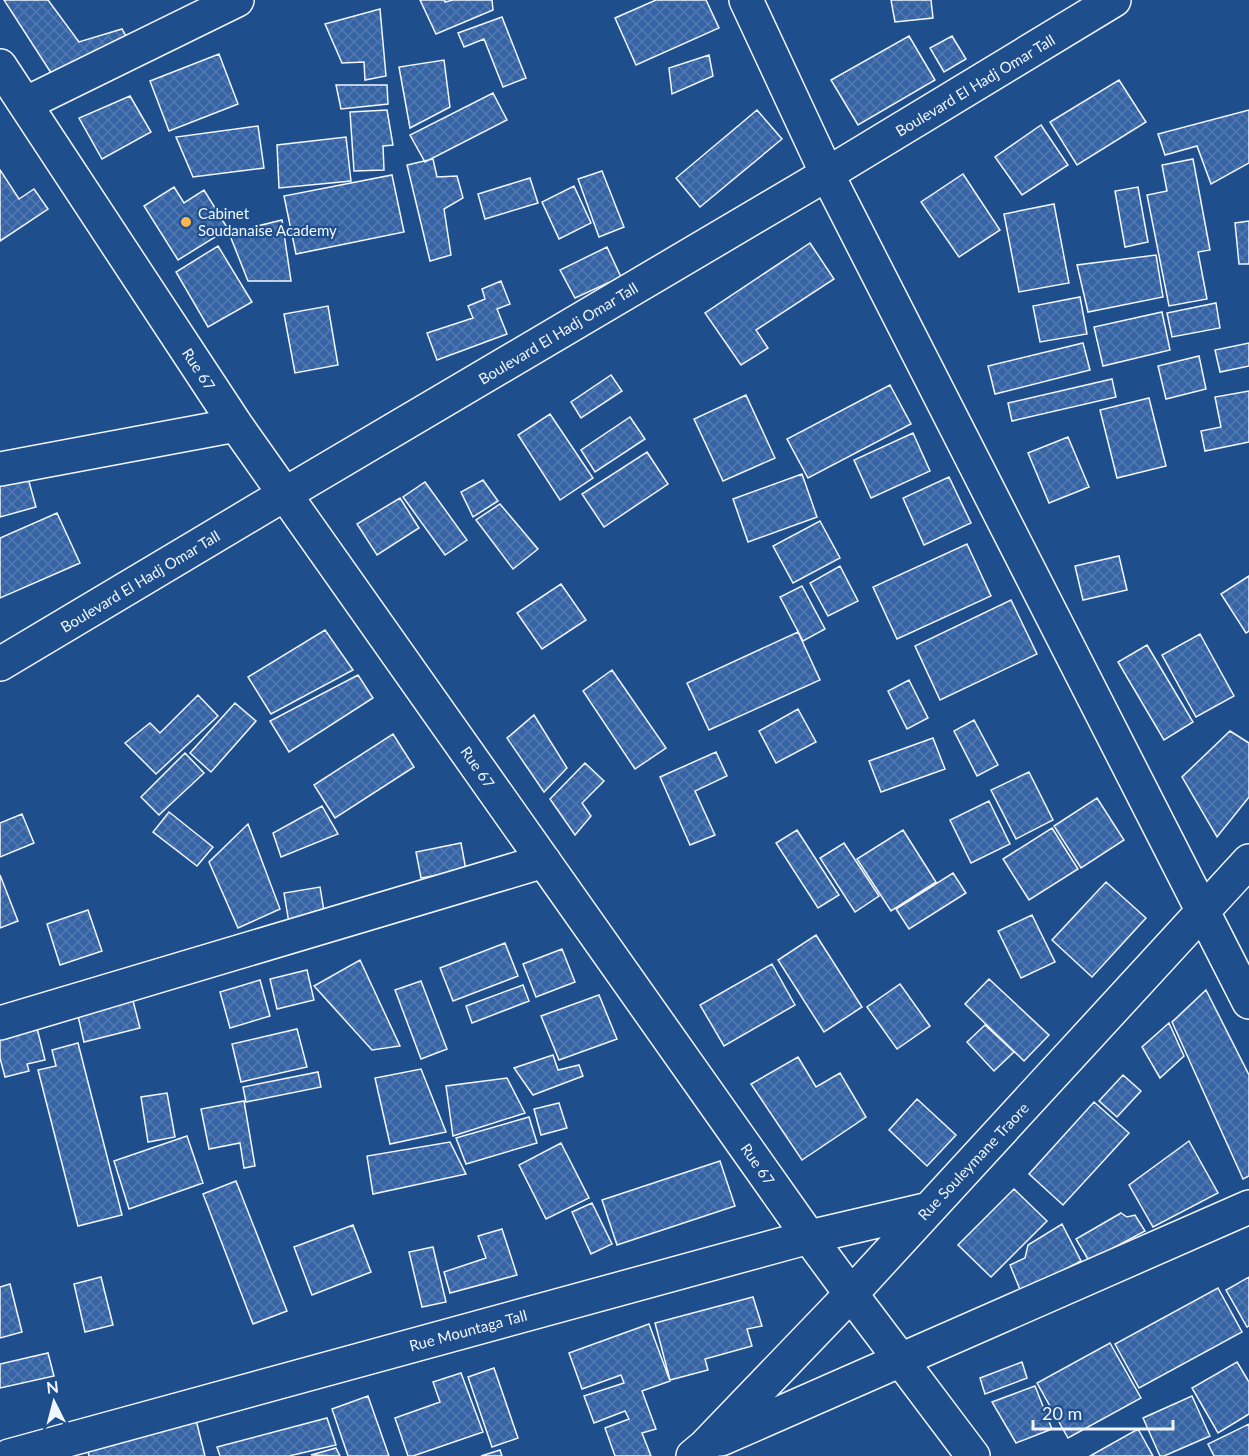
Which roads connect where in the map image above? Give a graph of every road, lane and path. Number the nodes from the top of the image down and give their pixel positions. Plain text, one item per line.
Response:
1 (237, 0) edge
2 (746, 0) edge
3 (1114, 0) edge
4 (0, 66) edge
5 (25, 104) junction
6 (828, 174) junction
7 (236, 425) junction
8 (0, 469) edge
9 (285, 494) junction
10 (0, 664) edge
11 (544, 861) junction
12 (1249, 861) edge
13 (1203, 911) junction
14 (1249, 1002) edge
15 (0, 1023) edge
16 (1249, 1207) edge
17 (928, 1209) junction
18 (809, 1237) junction
19 (850, 1294) junction
20 (901, 1360) junction
21 (699, 1451) edge
22 (9, 1456) edge
23 (973, 1456) edge

1 - 5 street
2 - 6 street
3 - 6 street, Boulevard El Hadj Omar Tall
4 - 5 street, Rue 67
5 - 7 street, Rue 67
6 - 9 street, Boulevard El Hadj Omar Tall
6 - 13 street
7 - 8 street
7 - 9 street, Rue 67
9 - 10 street, Boulevard El Hadj Omar Tall
9 - 11 street, Rue 67
11 - 15 street
11 - 18 street, Rue 67
12 - 13 street, Rue Souleymane Traore
13 - 14 street
13 - 17 street, Rue Souleymane Traore
16 - 20 street
17 - 18 street, Rue Mountaga Tall
17 - 19 street, Rue Souleymane Traore
18 - 19 street, Rue 67
18 - 22 street, Rue Mountaga Tall
19 - 20 street, Rue 67
19 - 21 street, Rue Souleymane Traore
20 - 21 street
20 - 23 street, Rue 67

